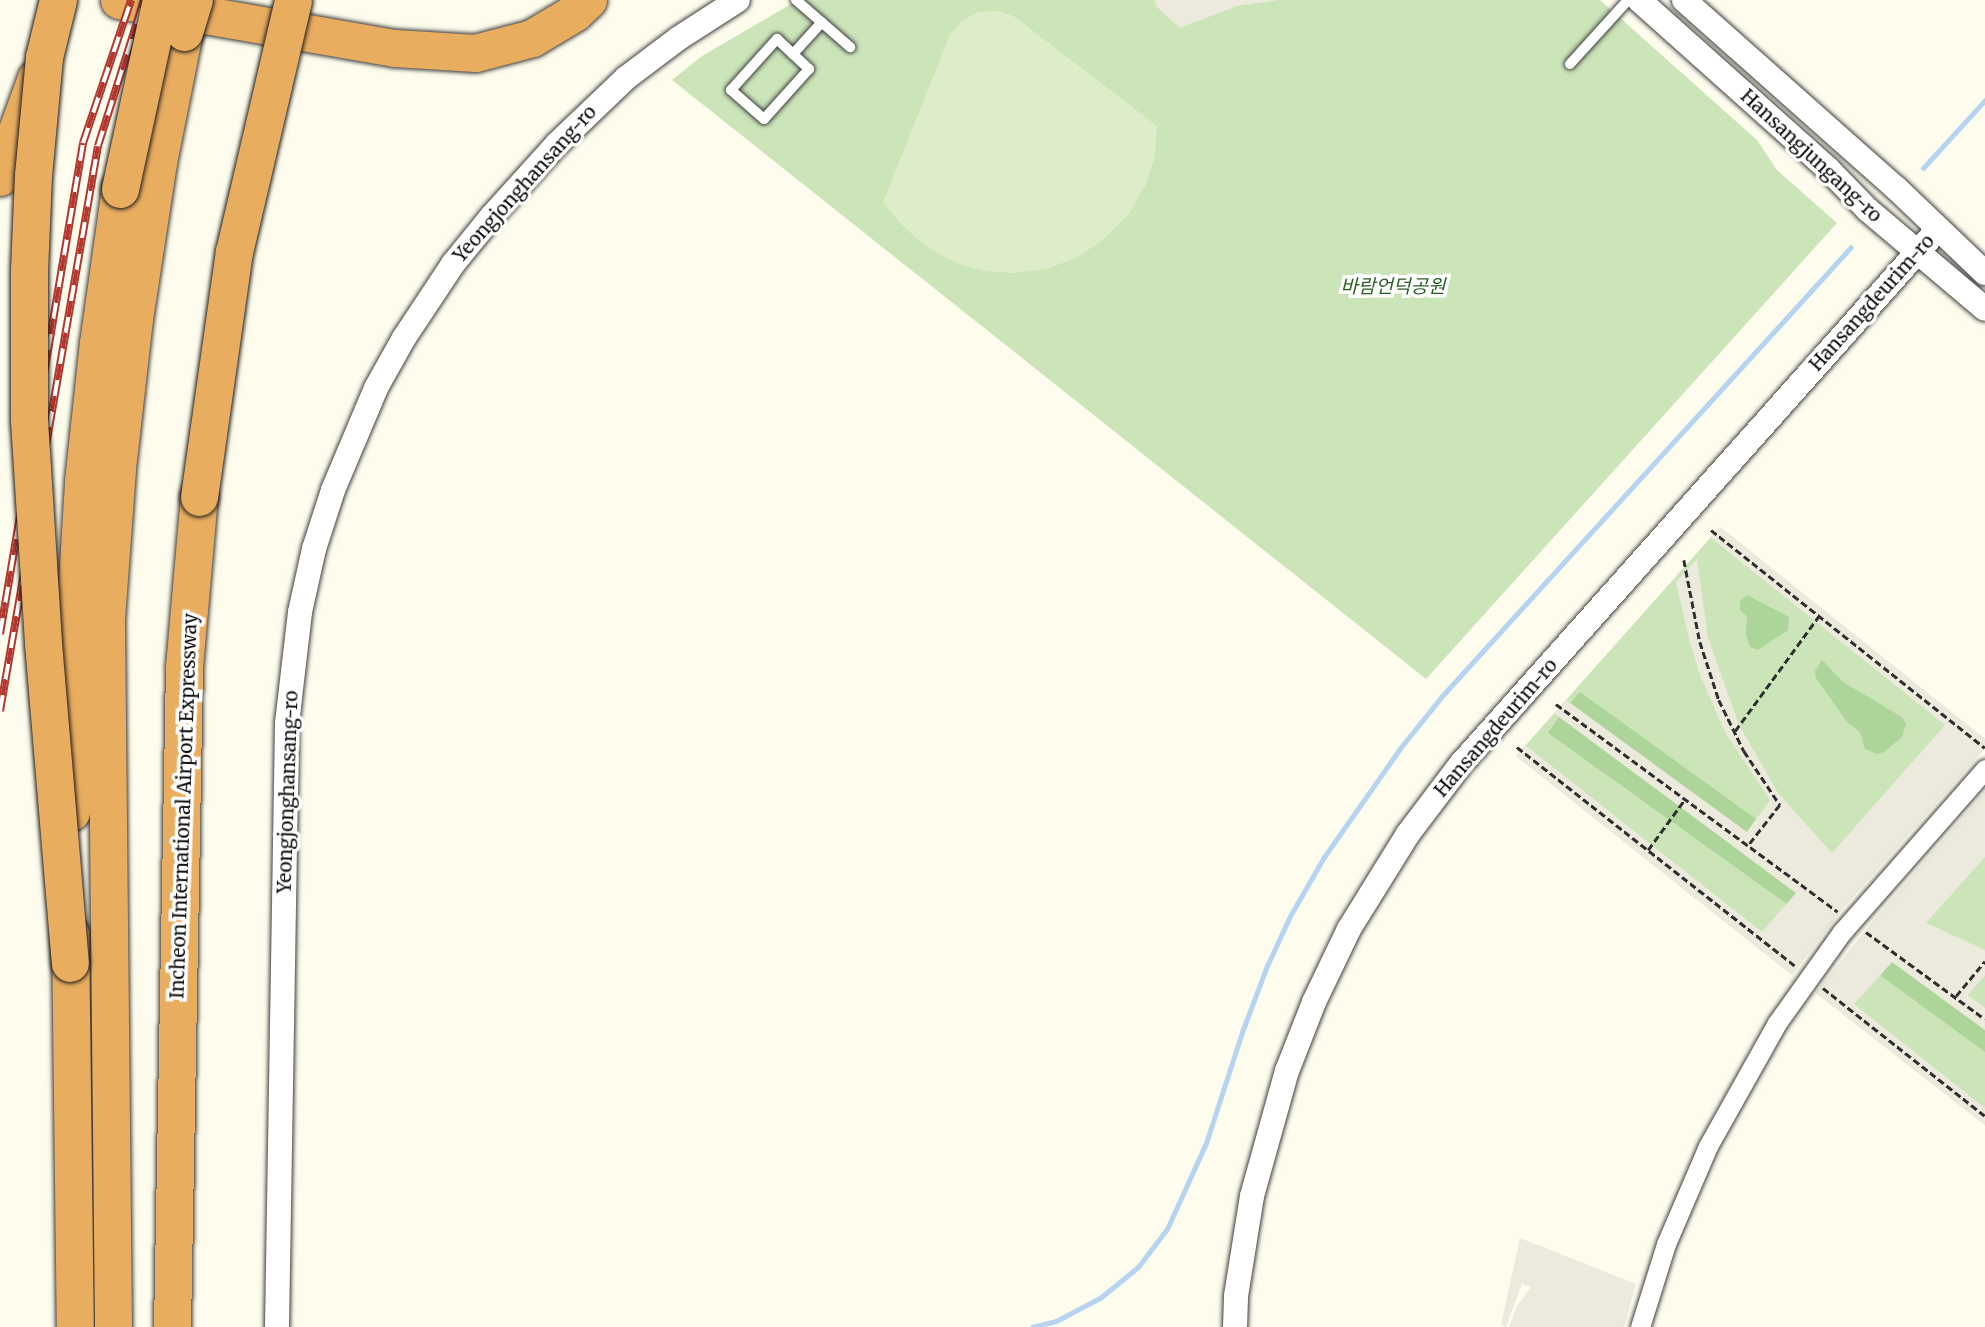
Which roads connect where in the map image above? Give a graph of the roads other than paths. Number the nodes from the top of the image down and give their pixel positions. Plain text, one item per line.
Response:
1 (58, 0) edge
2 (119, 0) edge
3 (161, 0) edge
4 (194, 0) edge
5 (293, 0) edge
6 (588, 0) edge
7 (738, 0) edge
8 (796, 0) edge
9 (1628, 0) edge
10 (1639, 0) edge
11 (1684, 0) edge
12 (822, 22) junction
13 (850, 47) dead end
14 (793, 54) junction
15 (44, 57) junction
16 (1570, 64) dead end
17 (0, 177) edge
18 (1938, 229) junction
19 (1918, 251) junction
20 (1985, 273) edge
21 (1985, 309) edge
22 (1985, 769) edge
23 (70, 963) junction
24 (75, 1327) edge
25 (113, 1327) edge
26 (172, 1327) edge
27 (277, 1327) edge
28 (1235, 1327) edge
29 (1640, 1327) edge

1 - 15 highway, bridge
2 - 6 highway
3 - 23 highway, bridge
4 - 25 highway, bridge
5 - 26 highway, Incheon International Airport Expressway, bridge
7 - 27 street, Yeongjonghansang-ro
8 - 12 lane
9 - 16 lane
10 - 19 street, Hansangjungang-ro
11 - 18 street, Hansangjungang-ro
12 - 13 lane
12 - 14 lane
14 - 14 lane
15 - 17 highway, bridge
15 - 23 highway, bridge
18 - 19 street, Hansangdeurim-ro
18 - 20 street, Hansangjungang-ro
19 - 21 street, Hansangjungang-ro
19 - 28 street, Hansangdeurim-ro
22 - 29 street
23 - 24 highway

